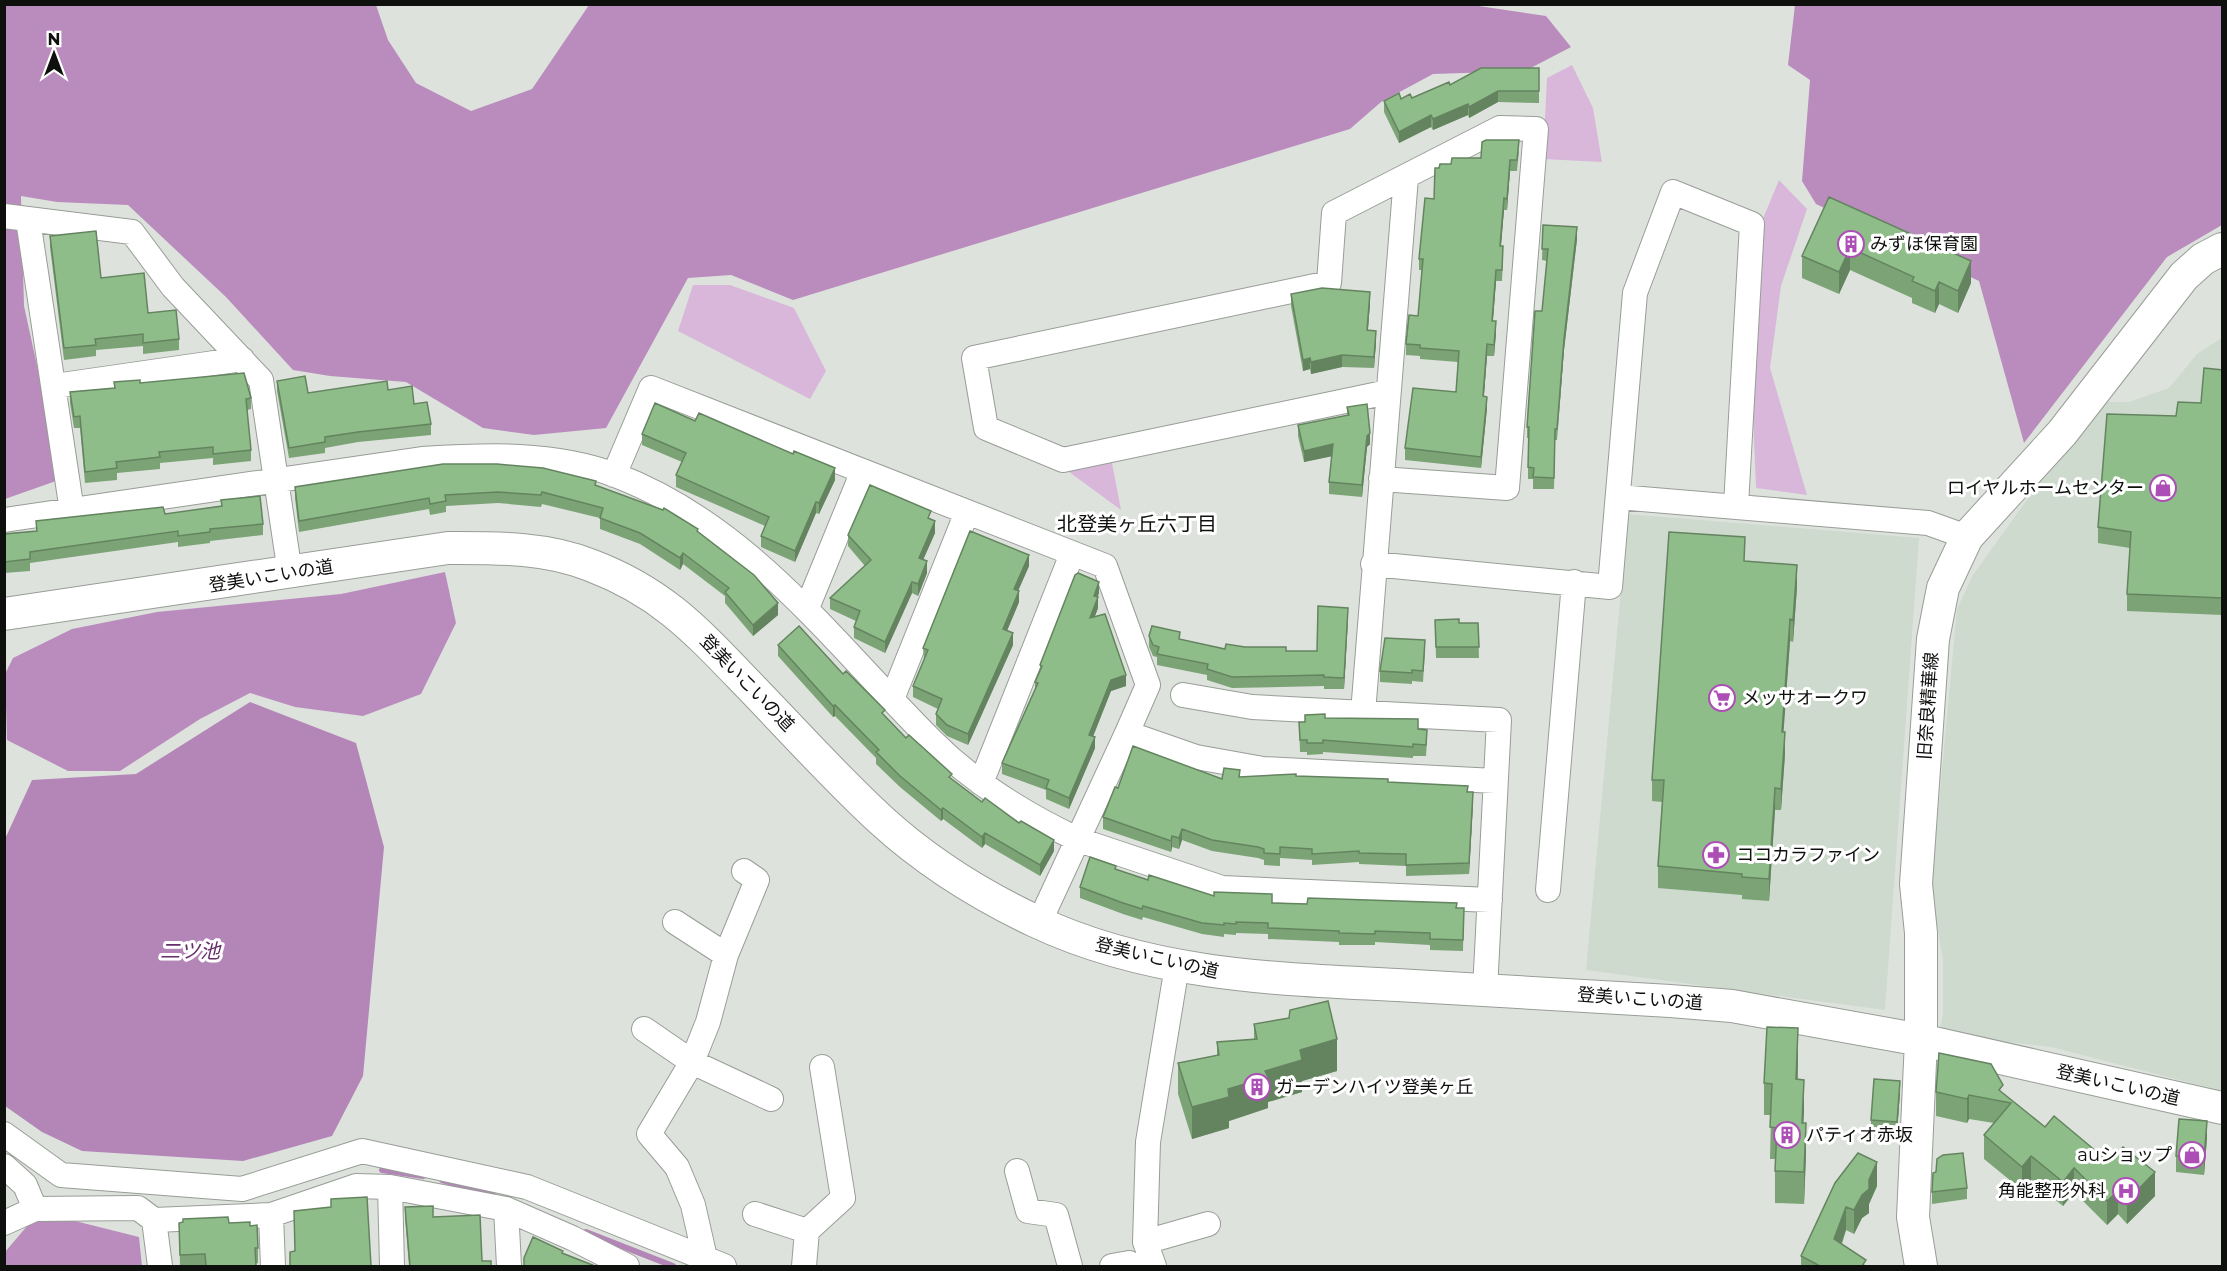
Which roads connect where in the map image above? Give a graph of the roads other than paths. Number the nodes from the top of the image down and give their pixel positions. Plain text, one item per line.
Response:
1 (1406, 177) junction
2 (16, 218) edge
3 (2223, 249) edge
4 (242, 359) junction
5 (55, 386) junction
6 (1388, 392) junction
7 (863, 471) junction
8 (614, 475) junction
9 (1382, 479) junction
10 (278, 480) junction
11 (1618, 497) junction
12 (1736, 505) junction
13 (72, 511) junction
14 (967, 512) junction
15 (4, 520) edge
16 (1967, 537) junction
17 (1072, 554) junction
18 (1373, 564) junction
19 (290, 573) junction
20 (1574, 582) junction
21 (807, 608) junction
22 (4, 614) edge
23 (1183, 696) dead end
24 (892, 699) junction
25 (1363, 713) junction
26 (1127, 732) junction
27 (1495, 781) junction
28 (981, 783) junction
29 (1079, 840) junction
30 (744, 871) dead end
31 (1548, 890) dead end
32 (1490, 900) junction
33 (675, 922) dead end
34 (1039, 923) junction
35 (726, 955) junction
36 (1177, 966) junction
37 (1485, 990) junction
38 (644, 1029) dead end
39 (1921, 1040) junction
40 (692, 1062) junction
41 (822, 1067) dead end
42 (771, 1100) dead end
43 (2223, 1108) edge
44 (4, 1134) edge
45 (4, 1166) edge
46 (1017, 1171) dead end
47 (390, 1187) junction
48 (35, 1209) junction
49 (506, 1209) junction
50 (756, 1214) dead end
51 (271, 1215) junction
52 (154, 1220) junction
53 (4, 1223) edge
54 (1208, 1224) dead end
55 (807, 1231) junction
56 (1145, 1242) junction
57 (715, 1262) edge
58 (160, 1266) edge
59 (273, 1266) edge
60 (392, 1266) edge
61 (510, 1266) edge
62 (627, 1266) edge
63 (804, 1266) edge
64 (1070, 1266) edge
65 (1112, 1266) edge
66 (1135, 1266) edge
67 (1154, 1266) edge
68 (1921, 1266) edge

1 - 6 street
1 - 6 street
1 - 9 street
2 - 4 street
2 - 5 street
3 - 16 street, 旧奈良精華線
4 - 5 street
4 - 10 street
5 - 13 street
6 - 9 street
7 - 8 street
7 - 14 street
7 - 21 street
8 - 10 street
8 - 21 street
9 - 18 street
10 - 13 street
10 - 19 street
11 - 12 street
11 - 12 street
11 - 20 street
12 - 16 street
13 - 15 street
14 - 17 street
14 - 24 street
16 - 39 street, 旧奈良精華線
17 - 26 street
17 - 28 street
18 - 20 street
18 - 25 street
19 - 22 street, 登美いこいの道
19 - 34 street, 登美いこいの道
20 - 31 street
21 - 24 street
23 - 25 street
24 - 28 street
25 - 27 street
26 - 27 street
26 - 29 street
27 - 32 street
28 - 29 street
29 - 32 street
29 - 34 street
30 - 35 street
32 - 37 street
33 - 35 street
34 - 36 street, 登美いこいの道
35 - 40 street
36 - 37 street, 登美いこいの道
36 - 56 street
37 - 39 street, 登美いこいの道
38 - 40 street
39 - 43 street, 登美いこいの道
39 - 68 street, 旧奈良精華線
40 - 42 street
40 - 57 street
41 - 55 street
44 - 57 street
45 - 48 street
46 - 64 street
47 - 49 street
47 - 51 street
47 - 60 street
48 - 52 street
48 - 53 street
49 - 61 street
49 - 62 street
50 - 55 street
51 - 52 street
51 - 59 street
52 - 58 street
54 - 56 street
55 - 63 street
56 - 67 street
65 - 66 street

